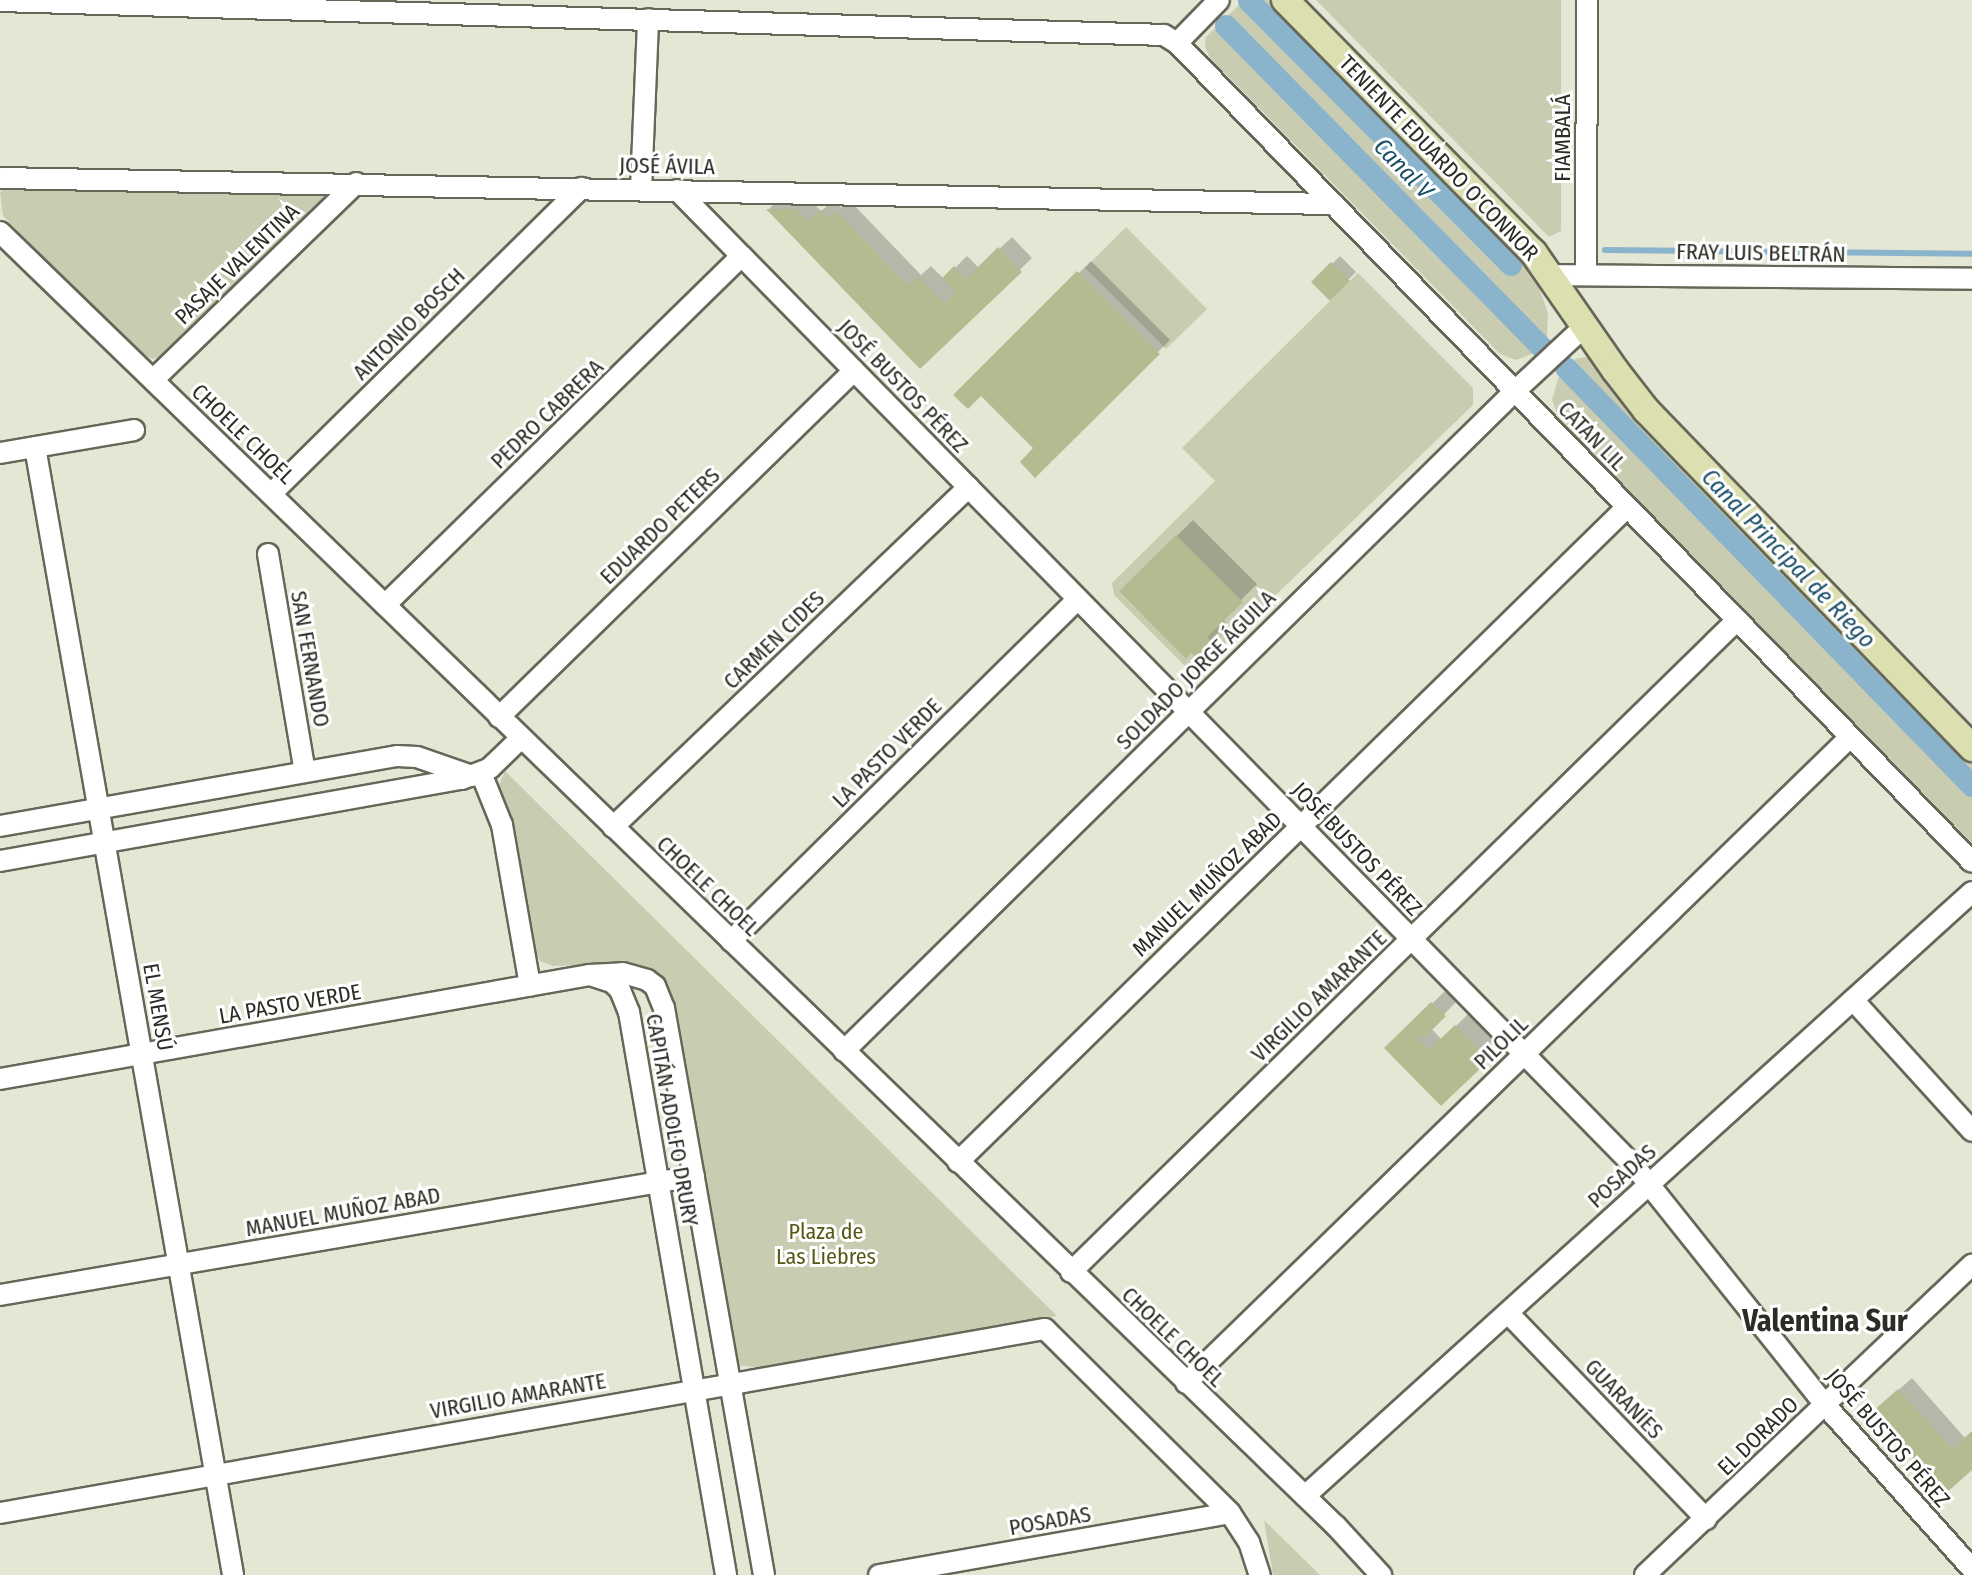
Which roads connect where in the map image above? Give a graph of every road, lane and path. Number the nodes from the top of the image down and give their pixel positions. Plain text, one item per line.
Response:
1 (1219, 0) edge
2 (1285, 0) edge
3 (1587, 0) edge
4 (0, 1) edge
5 (648, 19) junction
6 (1177, 43) junction
7 (0, 178) edge
8 (356, 183) junction
9 (581, 188) junction
10 (641, 189) junction
11 (677, 190) junction
12 (1334, 204) junction
13 (0, 232) edge
14 (742, 256) junction
15 (1550, 275) junction
16 (1586, 275) junction
17 (1972, 279) edge
18 (1585, 326) junction
19 (854, 370) junction
20 (153, 380) junction
21 (1515, 391) junction
22 (134, 430) dead end
23 (35, 447) junction
24 (0, 453) edge
25 (969, 487) junction
26 (271, 494) junction
27 (1627, 507) junction
28 (268, 554) dead end
29 (1078, 599) junction
30 (385, 605) junction
31 (1737, 620) junction
32 (1189, 712) junction
33 (499, 717) junction
34 (1850, 737) junction
35 (521, 738) junction
36 (1972, 748) edge
37 (305, 772) junction
38 (477, 774) junction
39 (98, 809) junction
40 (0, 826) edge
41 (1301, 826) junction
42 (613, 827) junction
43 (104, 842) junction
44 (0, 861) edge
45 (1972, 862) edge
46 (1972, 892) edge
47 (1411, 939) junction
48 (731, 941) junction
49 (589, 975) junction
50 (530, 986) junction
51 (1853, 1000) junction
52 (844, 1051) junction
53 (142, 1054) junction
54 (1524, 1054) junction
55 (0, 1079) edge
56 (1972, 1131) edge
57 (958, 1162) junction
58 (694, 1176) junction
59 (659, 1182) junction
60 (1650, 1184) junction
61 (178, 1264) junction
62 (1972, 1265) edge
63 (1071, 1272) junction
64 (0, 1295) edge
65 (1508, 1313) junction
66 (1186, 1383) junction
67 (730, 1384) junction
68 (694, 1390) junction
69 (1825, 1405) junction
70 (215, 1474) junction
71 (1305, 1496) junction
72 (0, 1513) edge
73 (1230, 1513) junction
74 (1706, 1519) junction
75 (1972, 1569) edge
76 (233, 1575) edge
77 (726, 1575) edge
78 (764, 1575) edge
79 (879, 1575) edge
80 (1260, 1575) edge
81 (1381, 1575) edge
82 (1645, 1575) edge

1 - 6 street
2 - 15 main road, TENIENTE EDUARDO O'CONNOR
3 - 16 street, FIAMBALÁ
4 - 5 street
5 - 6 street
5 - 10 street
6 - 12 street, CATAN LIL
7 - 8 street, JOSÉ ÁVILA
8 - 9 street, JOSÉ ÁVILA
8 - 20 street, PASAJE VALENTINA
9 - 10 street, JOSÉ ÁVILA
9 - 26 street, ANTONIO BOSCH
10 - 11 street, JOSÉ ÁVILA
11 - 12 street, JOSÉ ÁVILA
11 - 14 street, JOSÉ BUSTOS PÉREZ
12 - 21 street, CATAN LIL
13 - 20 street, CHOELE CHOEL
14 - 19 street, JOSÉ BUSTOS PÉREZ
14 - 30 street, PEDRO CABRERA
15 - 16 street, FRAY LUIS BELTRÁN
15 - 18 main road, TENIENTE EDUARDO O'CONNOR
16 - 17 street, FRAY LUIS BELTRÁN
18 - 21 street, SOLDADO JORGE ÁGUILA
18 - 36 main road, TENIENTE EDUARDO O'CONNOR
19 - 25 street, JOSÉ BUSTOS PÉREZ
19 - 33 street, EDUARDO PETERS
20 - 26 street, CHOELE CHOEL
21 - 27 street, CATAN LIL
21 - 32 street, SOLDADO JORGE ÁGUILA
22 - 23 street
23 - 24 street
23 - 39 street, EL MENSÚ
25 - 29 street, JOSÉ BUSTOS PÉREZ
25 - 42 street, CARMEN CIDES
26 - 30 street, CHOELE CHOEL
27 - 31 street, CATAN LIL
27 - 41 street, MANUEL MUÑOZ ABAD
28 - 37 street, SAN FERNANDO
29 - 32 street, JOSÉ BUSTOS PÉREZ
29 - 48 street, LA PASTO VERDE
30 - 33 street, CHOELE CHOEL
31 - 34 street, CATAN LIL
31 - 47 street, VIRGILIO AMARANTE
32 - 41 street, JOSÉ BUSTOS PÉREZ
32 - 52 street, SOLDADO JORGE ÁGUILA
33 - 35 street, CHOELE CHOEL
34 - 45 street, CATAN LIL
34 - 54 street, PILOLIL
35 - 38 street
35 - 42 street, CHOELE CHOEL
37 - 38 street
37 - 39 street
38 - 43 street
38 - 50 street
39 - 40 street
39 - 43 street, EL MENSÚ
41 - 47 street, JOSÉ BUSTOS PÉREZ
41 - 57 street, MANUEL MUÑOZ ABAD
42 - 48 street, CHOELE CHOEL
43 - 44 street
43 - 53 street, EL MENSÚ
46 - 51 street, POSADAS
47 - 54 street, JOSÉ BUSTOS PÉREZ
47 - 63 street, VIRGILIO AMARANTE
48 - 52 street, CHOELE CHOEL
49 - 50 street, LA PASTO VERDE
49 - 58 street, CAPITÁN ADOLFO DRURY
49 - 59 street, CAPITÁN ADOLFO DRURY
50 - 53 street, LA PASTO VERDE
51 - 56 street
51 - 60 street, POSADAS
52 - 57 street, CHOELE CHOEL
53 - 55 street, LA PASTO VERDE
53 - 61 street, EL MENSÚ
54 - 60 street, JOSÉ BUSTOS PÉREZ
54 - 66 street, PILOLIL
57 - 63 street, CHOELE CHOEL
58 - 59 street, MANUEL MUÑOZ ABAD
58 - 67 street, CAPITÁN ADOLFO DRURY
59 - 61 street, MANUEL MUÑOZ ABAD
59 - 68 street, CAPITÁN ADOLFO DRURY
60 - 65 street, POSADAS
60 - 69 street, JOSÉ BUSTOS PÉREZ
61 - 64 street, MANUEL MUÑOZ ABAD
61 - 70 street, EL MENSÚ
62 - 69 street, EL DORADO
63 - 66 street, CHOELE CHOEL
65 - 71 street, POSADAS
65 - 74 street, GUARANÍES
66 - 71 street, CHOELE CHOEL
67 - 68 street, VIRGILIO AMARANTE
67 - 73 street, VIRGILIO AMARANTE
67 - 78 street, CAPITÁN ADOLFO DRURY
68 - 70 street, VIRGILIO AMARANTE
68 - 77 street, CAPITÁN ADOLFO DRURY
69 - 74 street, EL DORADO
69 - 75 street, JOSÉ BUSTOS PÉREZ
70 - 72 street, VIRGILIO AMARANTE
70 - 76 street, EL MENSÚ
71 - 81 street, CHOELE CHOEL
73 - 79 street, POSADAS
73 - 80 street
74 - 82 street, EL DORADO

